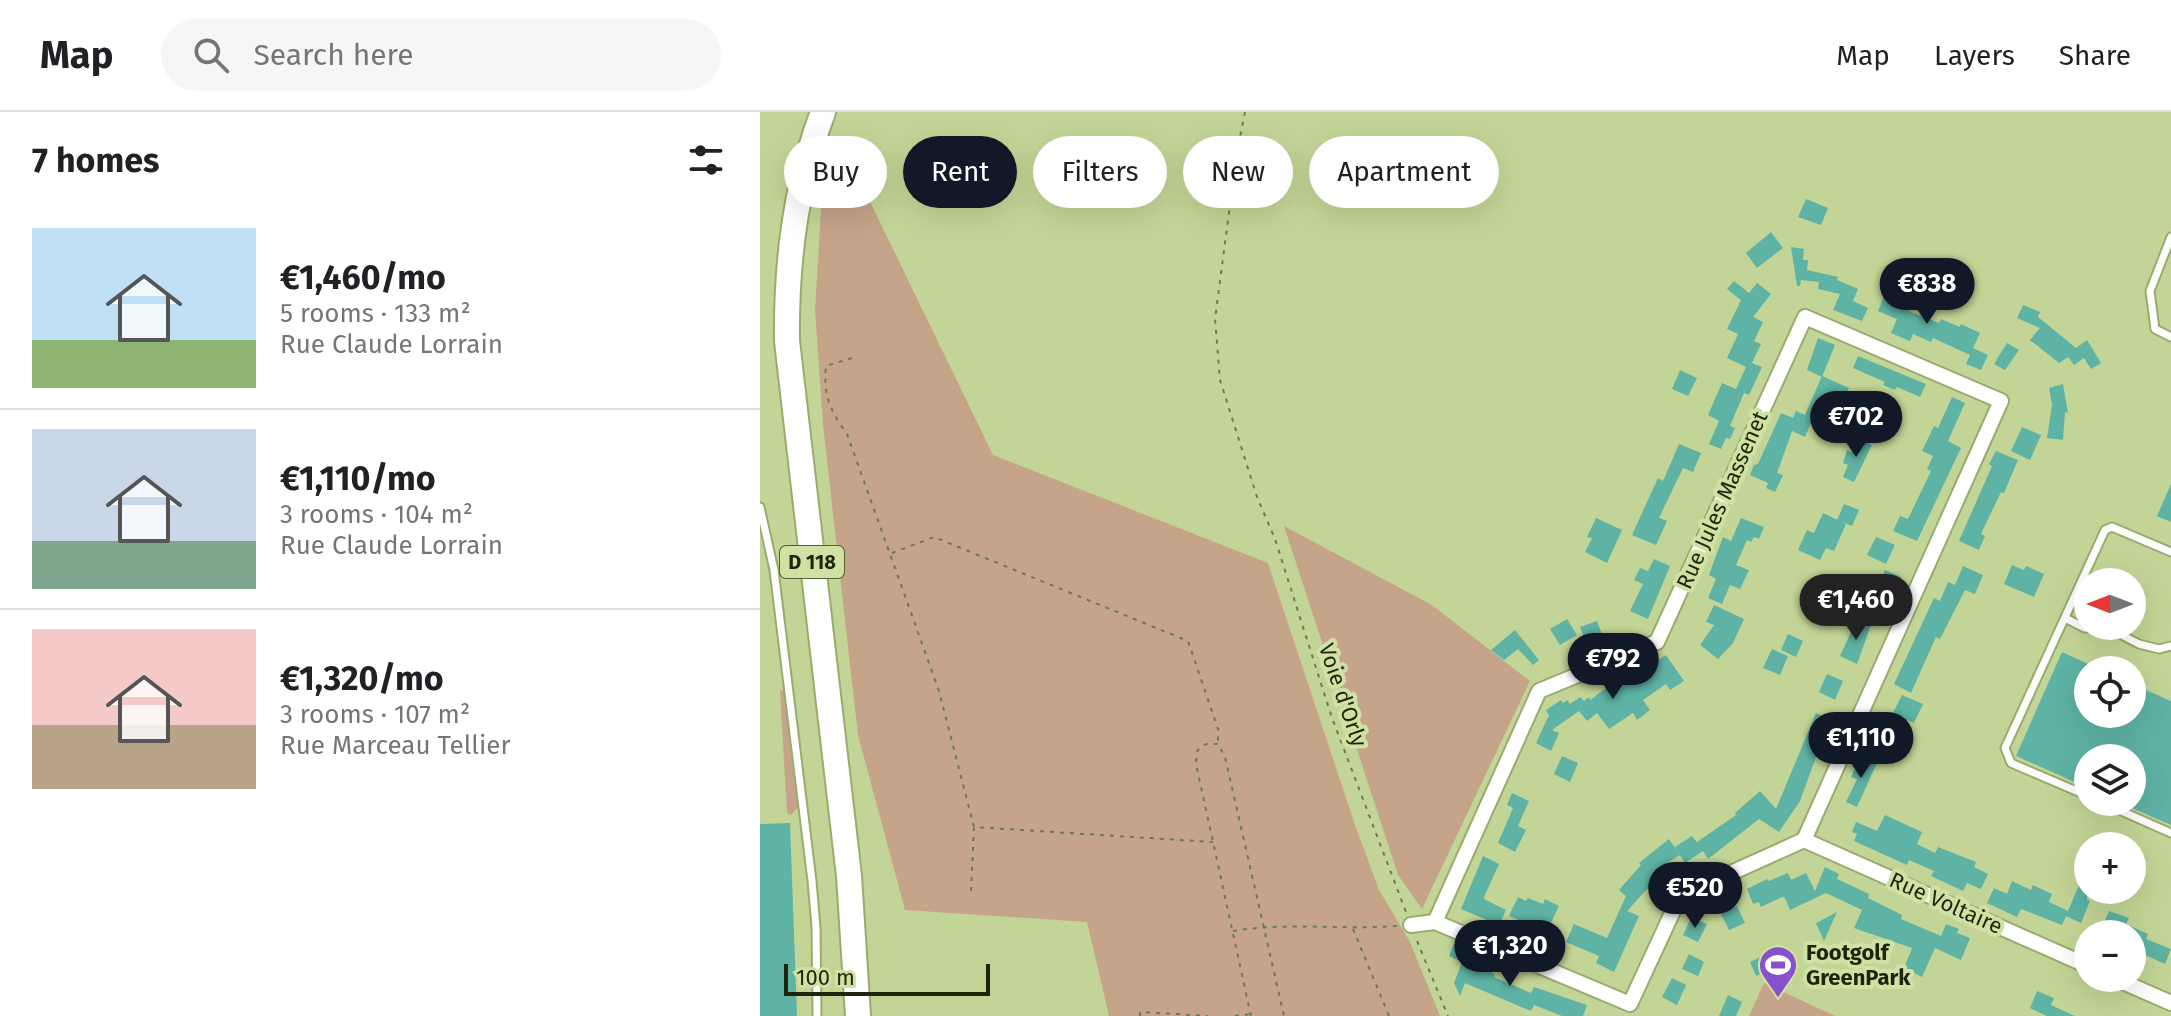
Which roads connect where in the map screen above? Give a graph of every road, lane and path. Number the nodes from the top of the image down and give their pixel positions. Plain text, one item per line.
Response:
1 (823, 112) edge
2 (1245, 112) edge
3 (2171, 237) edge
4 (2171, 337) edge
5 (852, 358) dead end
6 (760, 507) edge
7 (2171, 552) edge
8 (891, 553) junction
9 (2065, 618) junction
10 (2171, 646) edge
11 (1218, 744) junction
12 (2074, 790) edge
13 (2133, 816) edge
14 (974, 827) junction
15 (2171, 833) edge
16 (1804, 840) junction
17 (1213, 842) junction
18 (971, 891) dead end
19 (1435, 922) junction
20 (1411, 925) junction
21 (1264, 926) junction
22 (1353, 929) junction
23 (1233, 931) junction
24 (2074, 960) edge
25 (2146, 992) edge
26 (2171, 1003) edge
27 (1251, 1015) edge
28 (817, 1016) edge
29 (858, 1016) edge
30 (1140, 1016) edge
31 (1208, 1016) edge
32 (1235, 1016) edge
33 (1284, 1016) edge
34 (1389, 1016) edge
35 (1448, 1016) edge

1 - 29 main road, D 118
2 - 20 path, Voie d'Orly
3 - 4 lane
5 - 8 path
6 - 28 lane
7 - 9 lane
8 - 11 path
8 - 14 path
9 - 10 lane
9 - 12 lane
11 - 17 path
11 - 21 path
13 - 15 lane
14 - 17 path
14 - 18 path
16 - 19 street
16 - 19 street, Rue Jules Massenet
16 - 24 street, Rue Voltaire
17 - 23 path
19 - 20 street
20 - 22 path
20 - 35 path, Voie d'Orly
21 - 22 path
21 - 23 path
21 - 33 path
22 - 34 path
23 - 27 path
25 - 26 street
27 - 32 path
30 - 31 path

